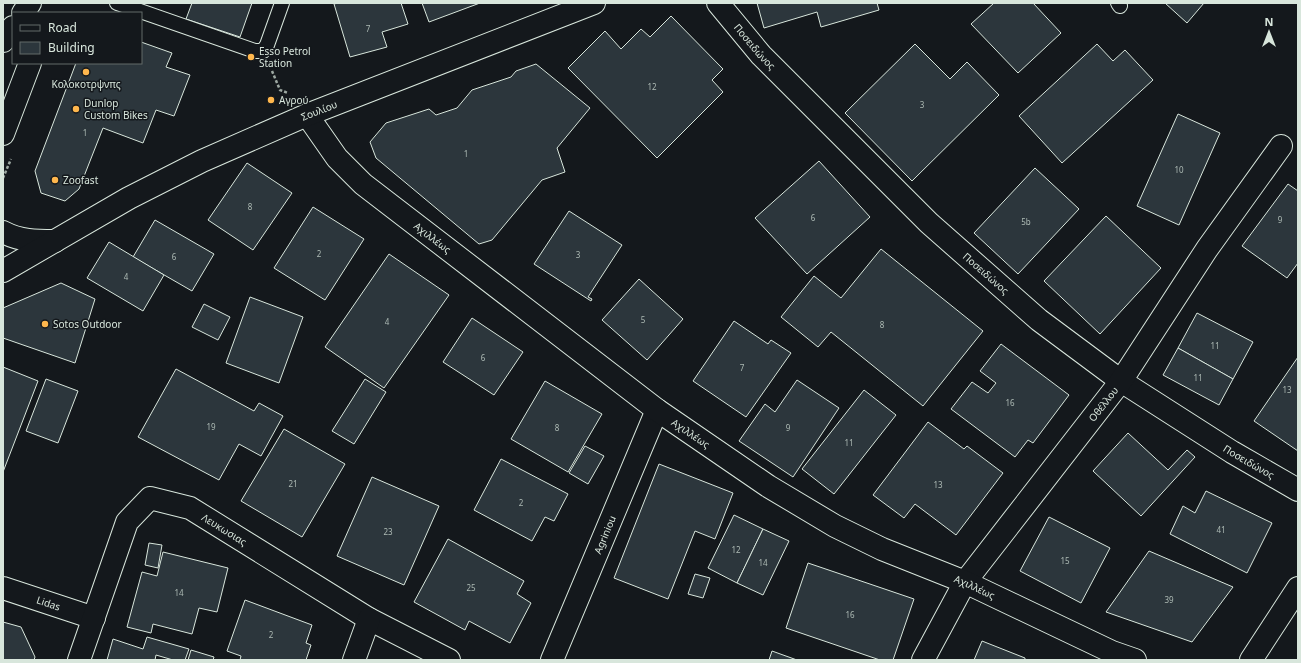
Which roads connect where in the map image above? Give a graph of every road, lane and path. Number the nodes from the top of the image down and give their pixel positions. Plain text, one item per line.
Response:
1 (30, 3) edge
2 (117, 3) edge
3 (282, 3) edge
4 (594, 3) edge
5 (718, 3) edge
6 (148, 8) edge
7 (24, 12) edge
8 (12, 28) edge
9 (3, 41) edge
10 (30, 64) edge
11 (280, 90) dead end
12 (285, 92) dead end
13 (307, 115) junction
14 (3, 134) edge
15 (1281, 146) dead end
16 (3, 232) edge
17 (55, 241) junction
18 (3, 271) edge
19 (1121, 381) junction
20 (657, 410) junction
21 (1298, 490) edge
22 (965, 582) junction
23 (3, 588) edge
24 (1298, 588) edge
25 (94, 618) junction
26 (369, 619) junction
27 (80, 660) edge
28 (354, 660) edge
29 (449, 660) edge
30 (552, 660) edge
31 (923, 660) edge
32 (1135, 660) edge
33 (1251, 660) edge

1 - 7 street
2 - 6 lane
3 - 6 lane
4 - 13 street, Σουλίου
5 - 19 street, Ποσειδώνος
8 - 9 street
10 - 14 street
11 - 12 path
13 - 17 street, Σουλίου
13 - 20 street, Αχιλλέως
15 - 19 street, Οθέλλου
16 - 17 street
17 - 18 street, Σουλίου
19 - 21 street, Ποσειδώνος
19 - 22 street, Οθέλλου
20 - 22 street, Αχιλλέως
20 - 30 street, Agriniou
22 - 31 street, Οθέλλου
22 - 32 street, Αχιλλέως
23 - 25 street, Lidas
24 - 33 street
25 - 26 street, Λευκωσιας
25 - 27 street, Λευκωσιας
26 - 28 street
26 - 29 street, Λευκωσιας

